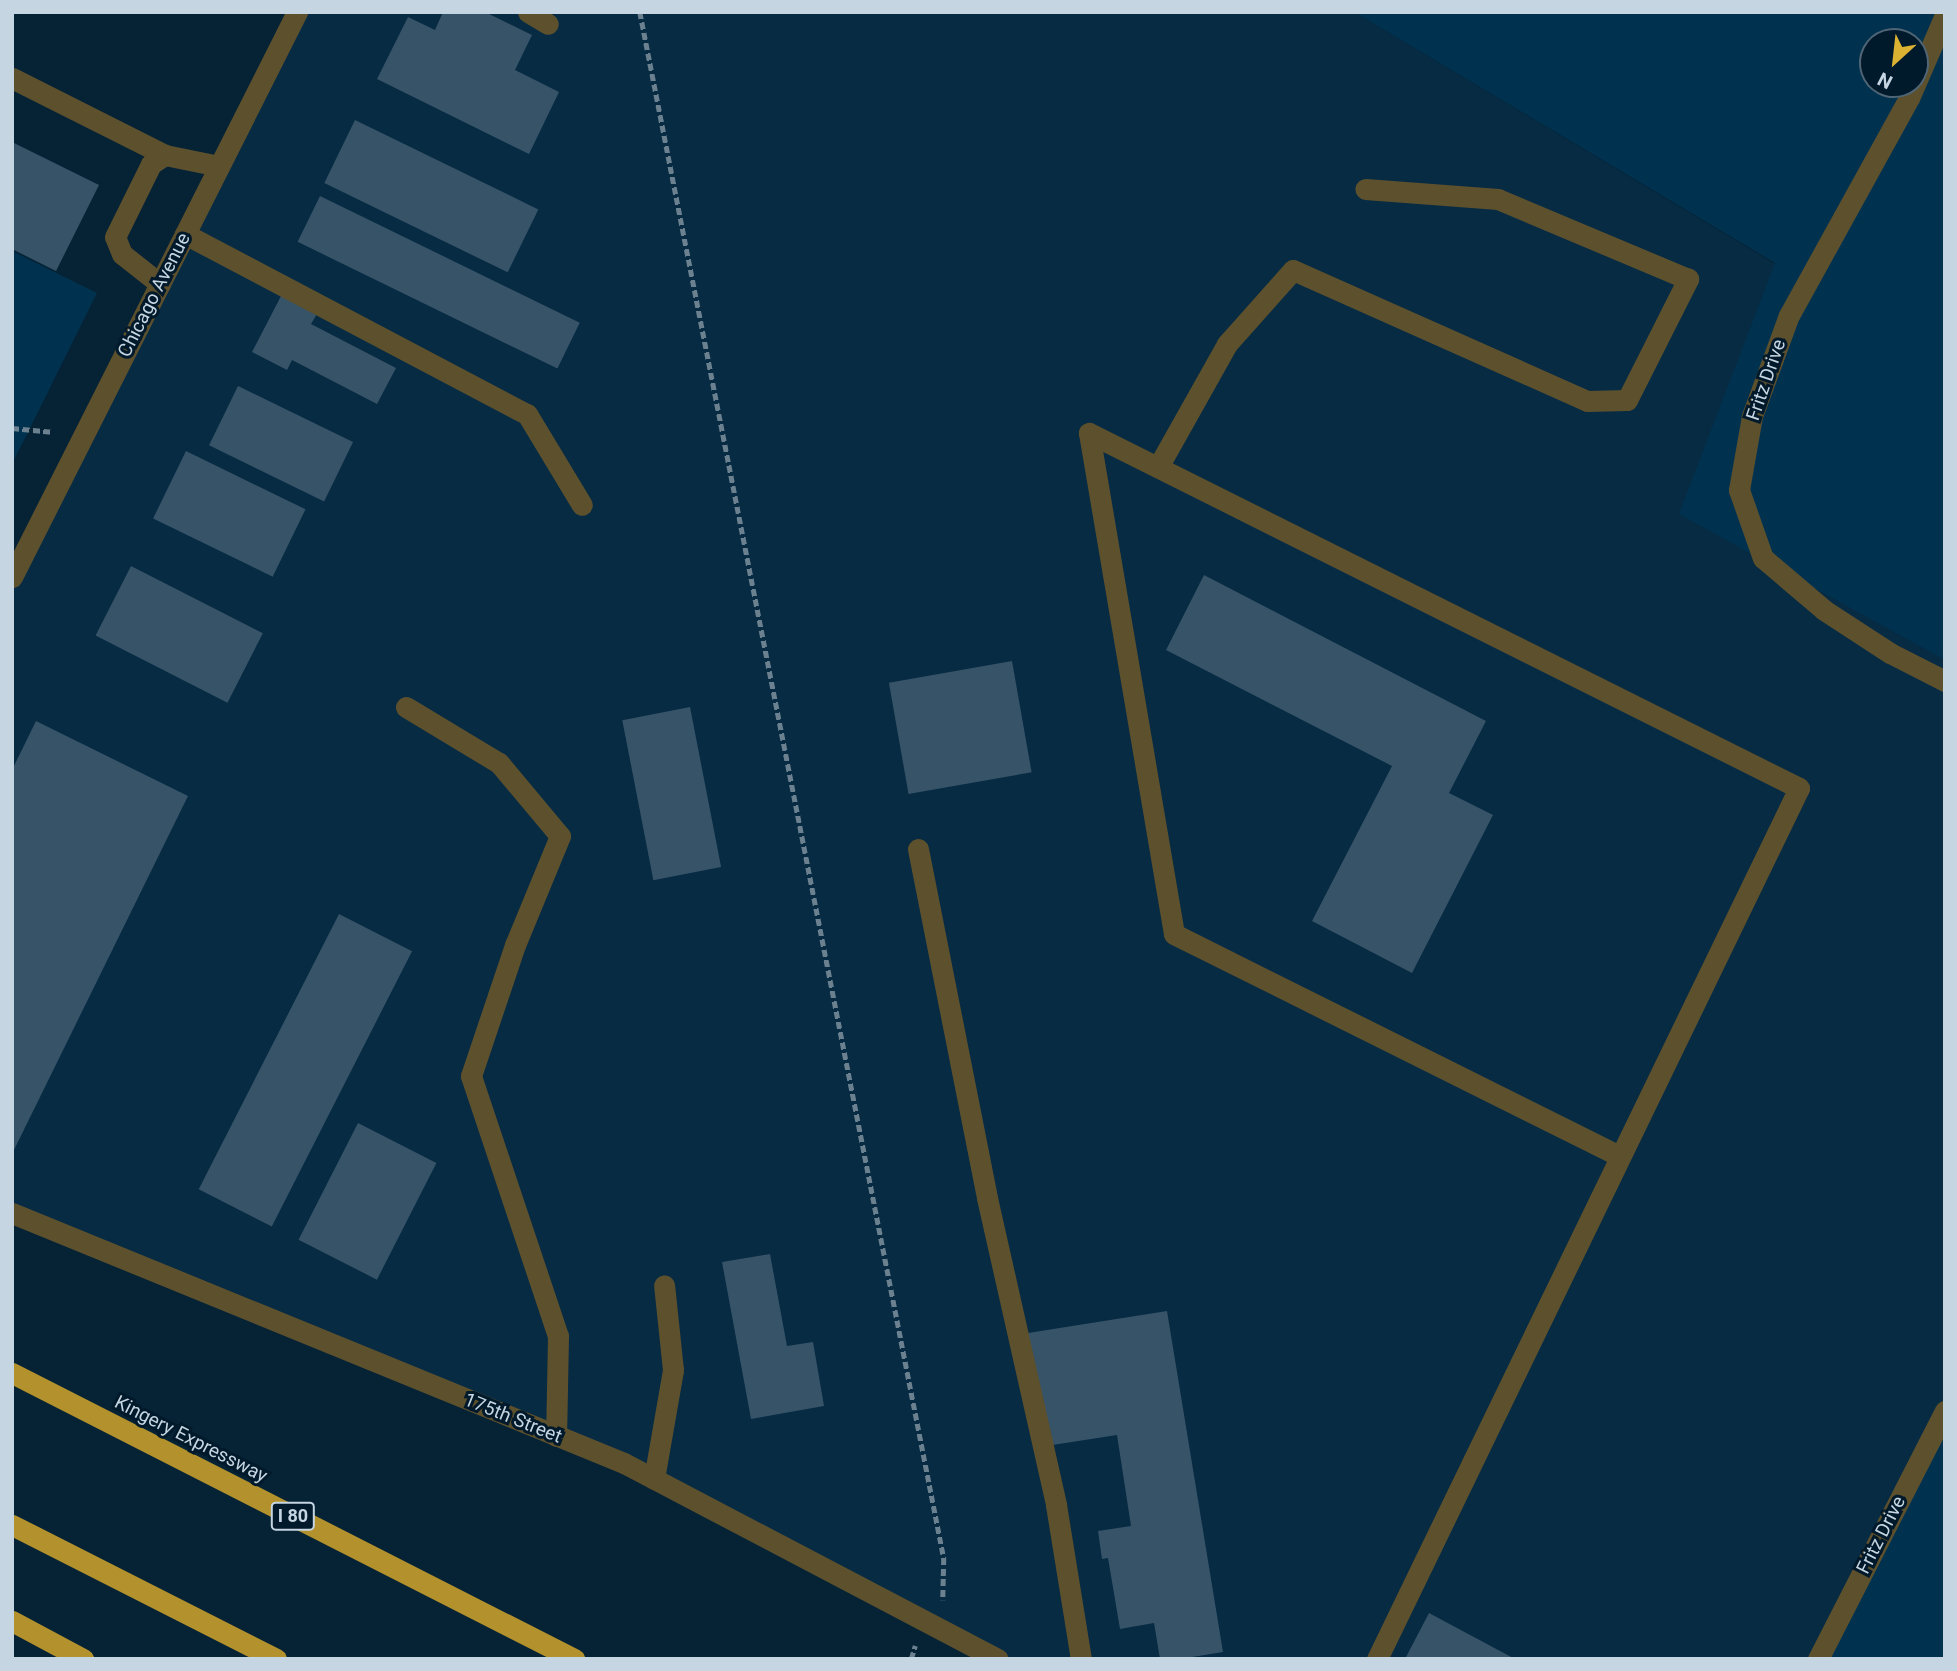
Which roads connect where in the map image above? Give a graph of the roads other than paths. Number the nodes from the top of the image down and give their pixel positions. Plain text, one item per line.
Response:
1 (297, 12) edge
2 (528, 12) edge
3 (1945, 15) edge
4 (548, 24) dead end
5 (12, 78) edge
6 (165, 155) junction
7 (219, 166) junction
8 (1365, 189) dead end
9 (185, 234) junction
10 (160, 284) junction
11 (1158, 467) junction
12 (582, 505) dead end
13 (12, 577) edge
14 (1945, 681) edge
15 (406, 708) dead end
16 (918, 849) dead end
17 (1620, 1156) junction
18 (12, 1213) edge
19 (664, 1285) dead end
20 (12, 1373) edge
21 (1945, 1411) edge
22 (556, 1436) junction
23 (654, 1479) junction
24 (12, 1525) edge
25 (12, 1621) edge
26 (83, 1659) edge
27 (276, 1659) edge
28 (574, 1659) edge
29 (998, 1659) edge
30 (1080, 1659) edge
31 (1377, 1659) edge
32 (1818, 1659) edge

1 - 7 street, Chicago Avenue
2 - 4 street
3 - 14 street, Fritz Drive
5 - 6 street
6 - 7 street
6 - 10 street
7 - 9 street, Chicago Avenue
8 - 11 street
9 - 10 street, Chicago Avenue
9 - 12 street
10 - 13 street, Chicago Avenue
11 - 17 street
11 - 17 street
15 - 22 street
16 - 30 street
17 - 31 street
18 - 22 street, 175th Street
19 - 23 street
20 - 28 highway, Kingery Expressway / I 80
21 - 32 street, Fritz Drive
22 - 23 street, 175th Street
23 - 29 street, 175th Street
24 - 27 highway
25 - 26 highway

